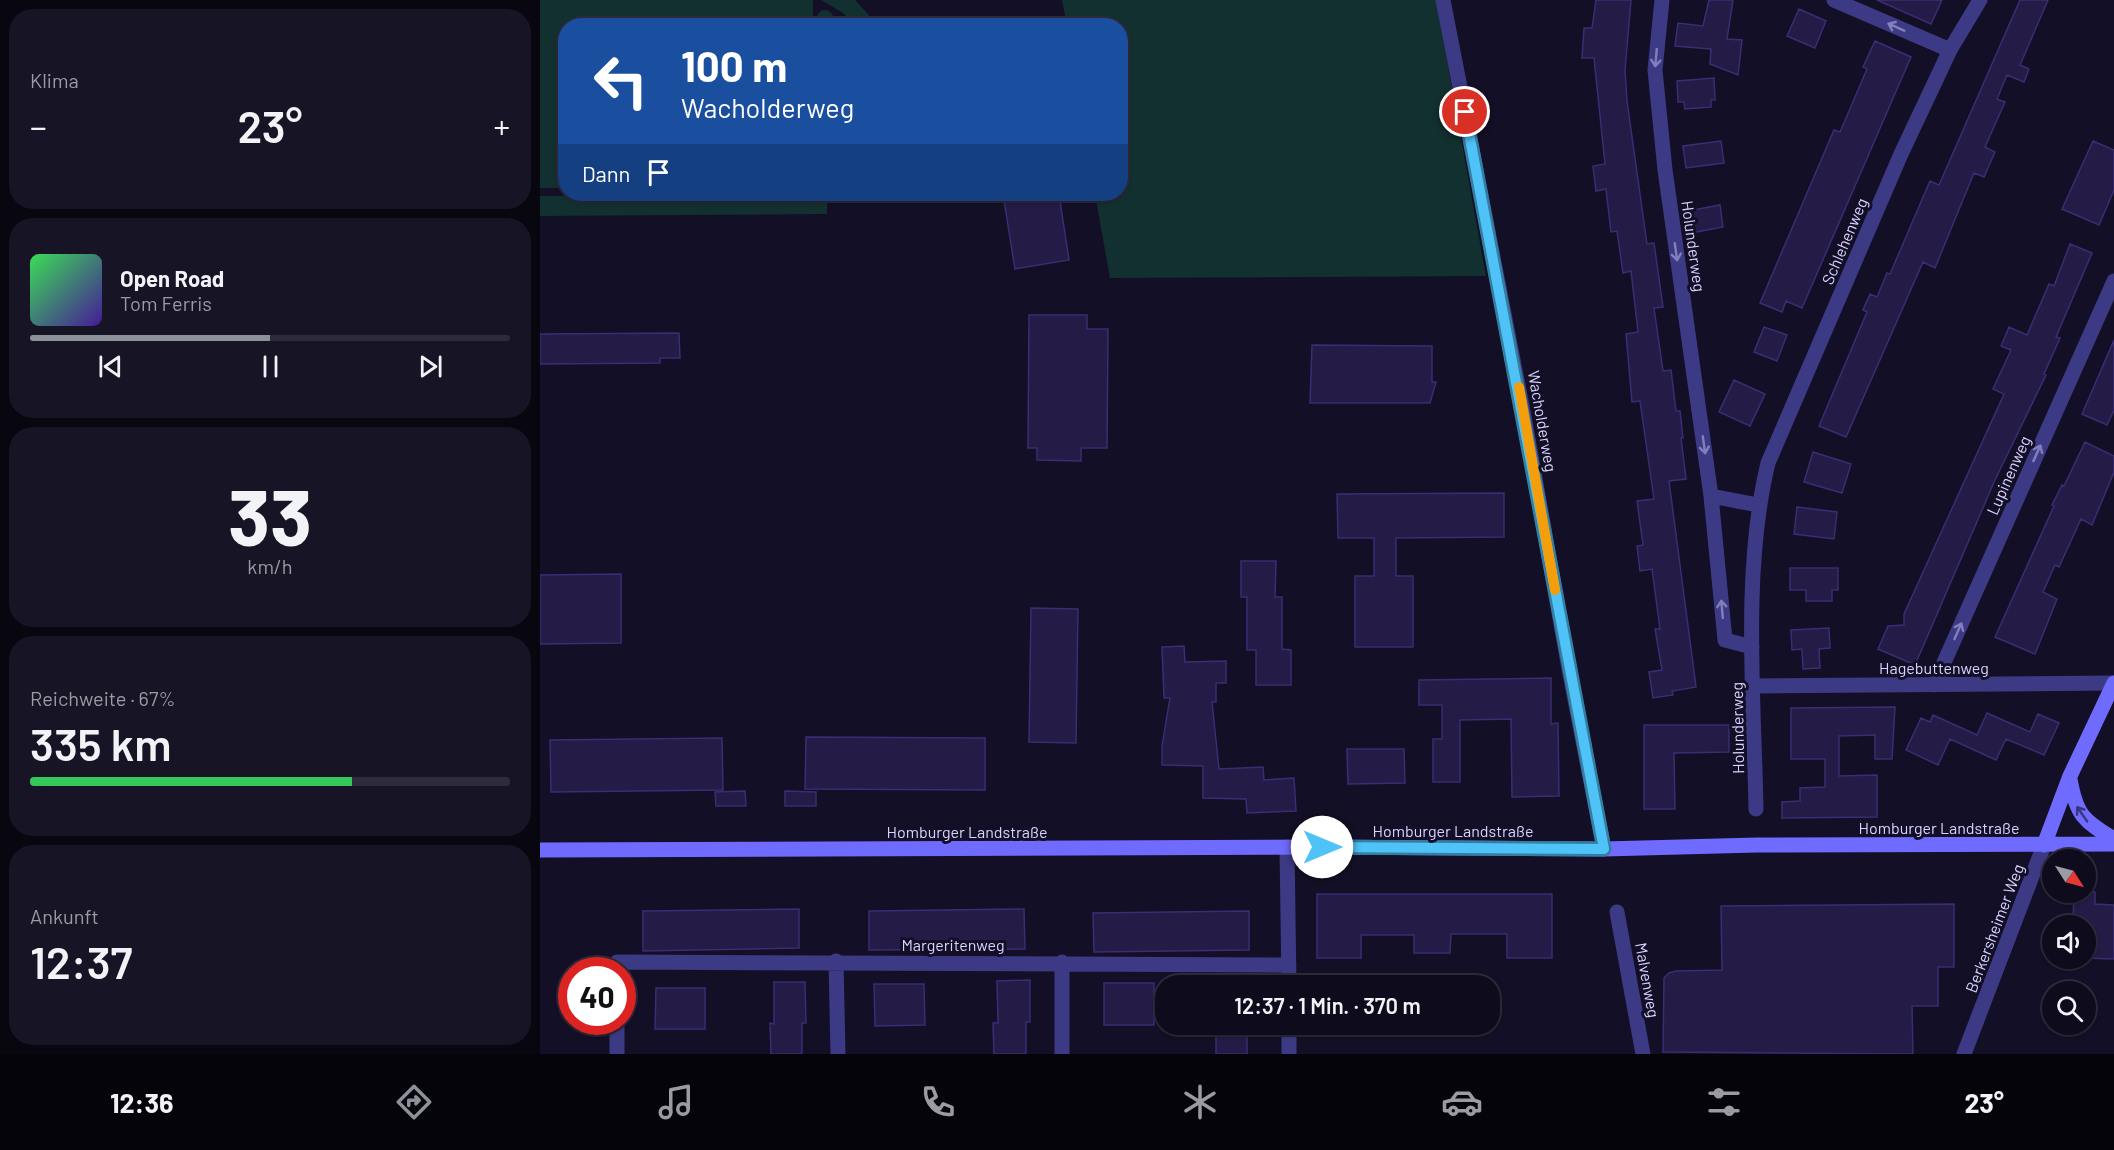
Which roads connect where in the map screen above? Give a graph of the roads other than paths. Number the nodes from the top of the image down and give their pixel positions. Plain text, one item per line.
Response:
1 (1443, 0) edge
2 (1662, 0) edge
3 (1834, 0) edge
4 (1980, 0) edge
5 (1950, 50) junction
6 (2114, 281) edge
7 (1711, 496) junction
8 (1758, 505) junction
9 (1752, 647) junction
10 (2114, 683) edge
11 (1934, 685) junction
12 (1754, 686) junction
13 (2070, 776) junction
14 (1756, 809) dead end
15 (2114, 839) edge
16 (2114, 844) edge
17 (2044, 845) junction
18 (1287, 847) junction
19 (1604, 849) junction
20 (540, 850) edge
21 (1617, 912) dead end
22 (836, 961) junction
23 (1062, 963) junction
24 (1289, 965) junction
25 (636, 966) edge
26 (1289, 975) edge
27 (617, 1035) edge
28 (1289, 1035) edge
29 (617, 1054) edge
30 (838, 1054) edge
31 (1062, 1054) edge
32 (1289, 1054) edge
33 (1643, 1054) edge
34 (1964, 1054) edge

1 - 19 street, Wacholderweg
2 -> 7 street, Holunderweg
5 -> 3 street
4 - 5 street, Schlehenweg
5 - 8 street, Schlehenweg
11 -> 6 street, Lupinenweg
7 - 8 street
9 -> 7 street, Holunderweg
8 - 9 street, Holunderweg
9 - 12 street, Holunderweg
10 - 11 street, Hagebuttenweg
10 - 13 street, Berkersheimer Weg
11 - 12 street, Hagebuttenweg
12 - 14 street, Holunderweg
15 -> 13 street
13 - 17 street, Berkersheimer Weg
16 - 17 street, Homburger Landstraße
17 - 19 street, Homburger Landstraße
17 - 34 street, Berkersheimer Weg
18 - 19 street, Homburger Landstraße
18 - 20 street, Homburger Landstraße
18 - 24 street
21 - 33 street, Malvenweg
22 - 23 street, Margeritenweg
22 - 25 street, Margeritenweg
22 - 30 street
23 - 24 street, Margeritenweg
23 - 31 street
24 - 26 street
27 - 29 street
28 - 32 street

